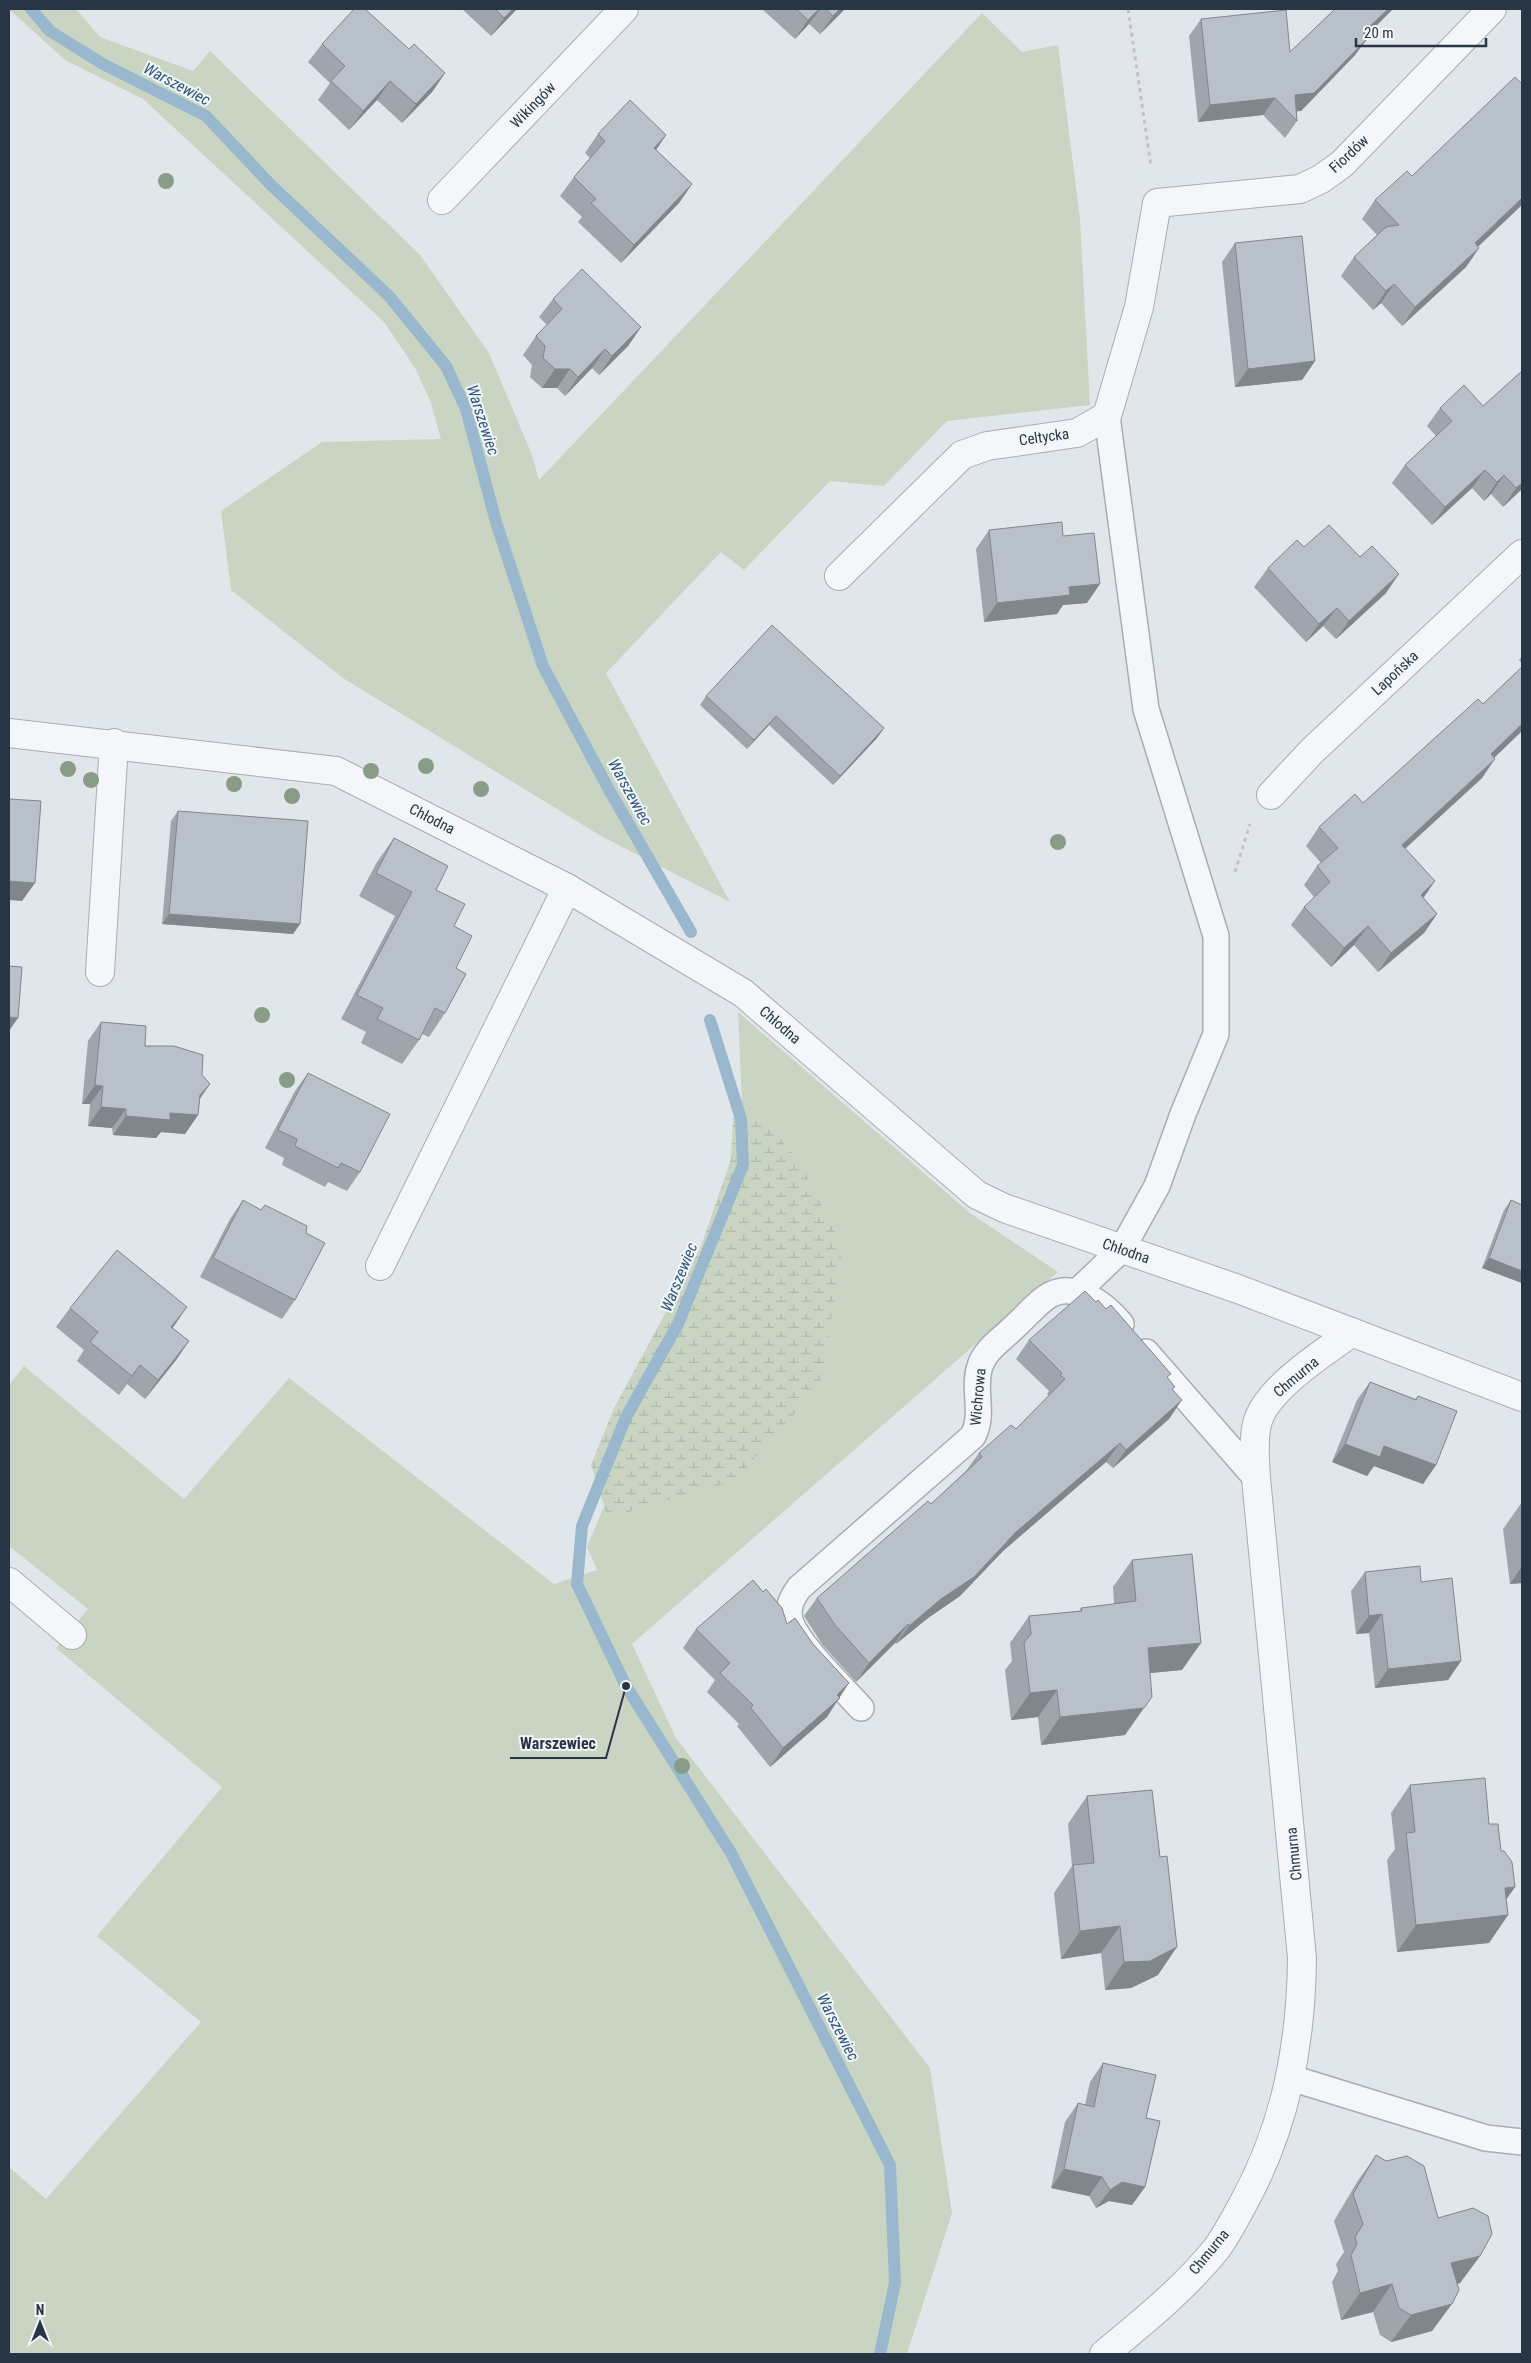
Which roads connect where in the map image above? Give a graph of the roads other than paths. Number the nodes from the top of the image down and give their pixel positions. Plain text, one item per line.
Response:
1 (624, 9) edge
2 (1492, 9) edge
3 (442, 200) dead end
4 (1107, 416) junction
5 (1522, 554) edge
6 (839, 576) dead end
7 (9, 733) edge
8 (114, 743) junction
9 (1271, 795) road end
10 (567, 888) junction
11 (100, 972) dead end
12 (1122, 1250) junction
13 (380, 1266) dead end
14 (1076, 1293) junction
15 (1352, 1332) junction
16 (1522, 1397) edge
17 (1256, 1478) junction
18 (9, 1582) edge
19 (72, 1635) dead end
20 (861, 1708) dead end
21 (1291, 2078) junction
22 (1522, 2142) edge
23 (1104, 2354) edge

1 - 3 street, Wikingów
2 - 4 street, Fiordów
4 - 6 street, Celtycka
4 - 12 lane
5 - 9 street, Lapońska
7 - 8 street, Chłodna
8 - 10 street, Chłodna
8 - 11 street
10 - 12 street, Chłodna
10 - 13 street
12 - 14 lane
12 - 15 street, Chłodna
14 - 17 lane, Wichrowa
14 - 20 lane, Wichrowa
15 - 16 street, Chłodna
15 - 17 street, Chmurna
17 - 21 street, Chmurna
18 - 19 street
21 - 22 lane
21 - 23 street, Chmurna

